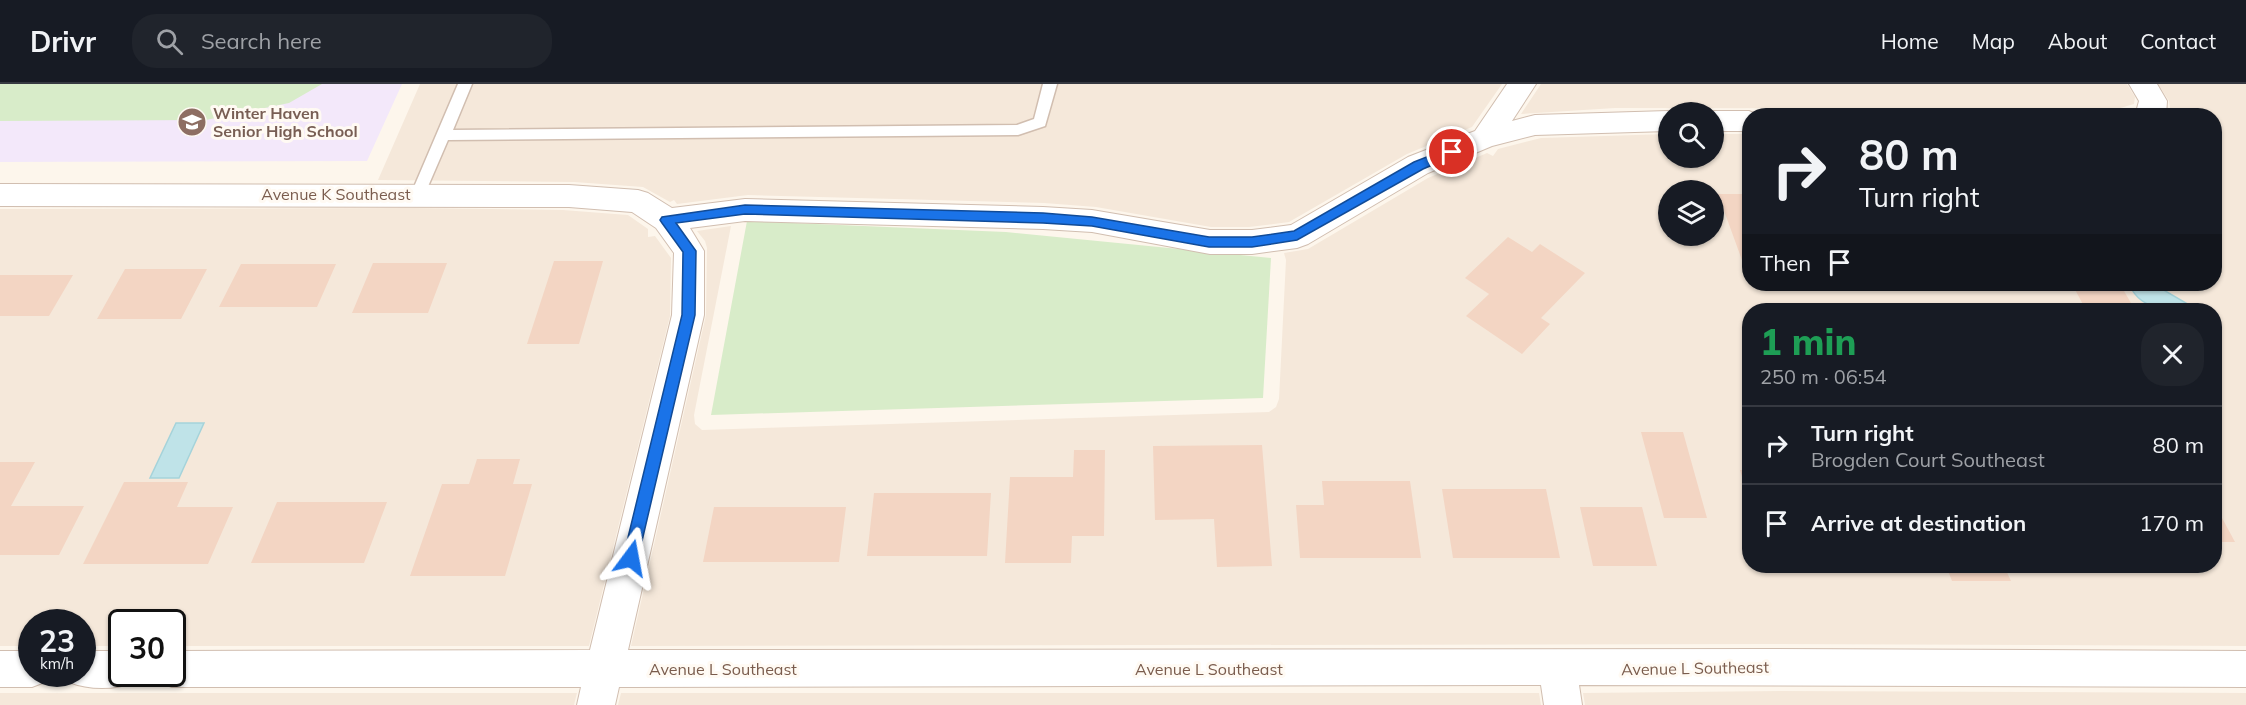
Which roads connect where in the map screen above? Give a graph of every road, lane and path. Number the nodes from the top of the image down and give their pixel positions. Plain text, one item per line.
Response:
1 (465, 84) edge
2 (1050, 84) edge
3 (1522, 84) edge
4 (2143, 84) edge
5 (2152, 108) edge
6 (1658, 121) edge
7 (1724, 121) edge
8 (1742, 121) edge
9 (442, 135) junction
10 (1485, 138) junction
11 (418, 194) junction
12 (0, 195) edge
13 (666, 220) junction
14 (0, 669) edge
15 (18, 669) edge
16 (186, 669) edge
17 (604, 669) junction
18 (2246, 669) edge
19 (1560, 687) edge
20 (596, 705) edge

1 - 9 lane
2 - 9 lane
3 - 10 street
4 - 5 street
6 - 10 street
7 - 8 street
9 - 11 lane
10 - 13 street
11 - 12 street, Avenue K Southeast
11 - 13 street, Avenue K Southeast
13 - 17 street, Avenue K Southeast
14 - 15 street
16 - 17 street, Avenue L Southeast
17 - 19 street, Avenue L Southeast
17 - 20 street, Avenue K Southeast
18 - 19 street, Avenue L Southeast

